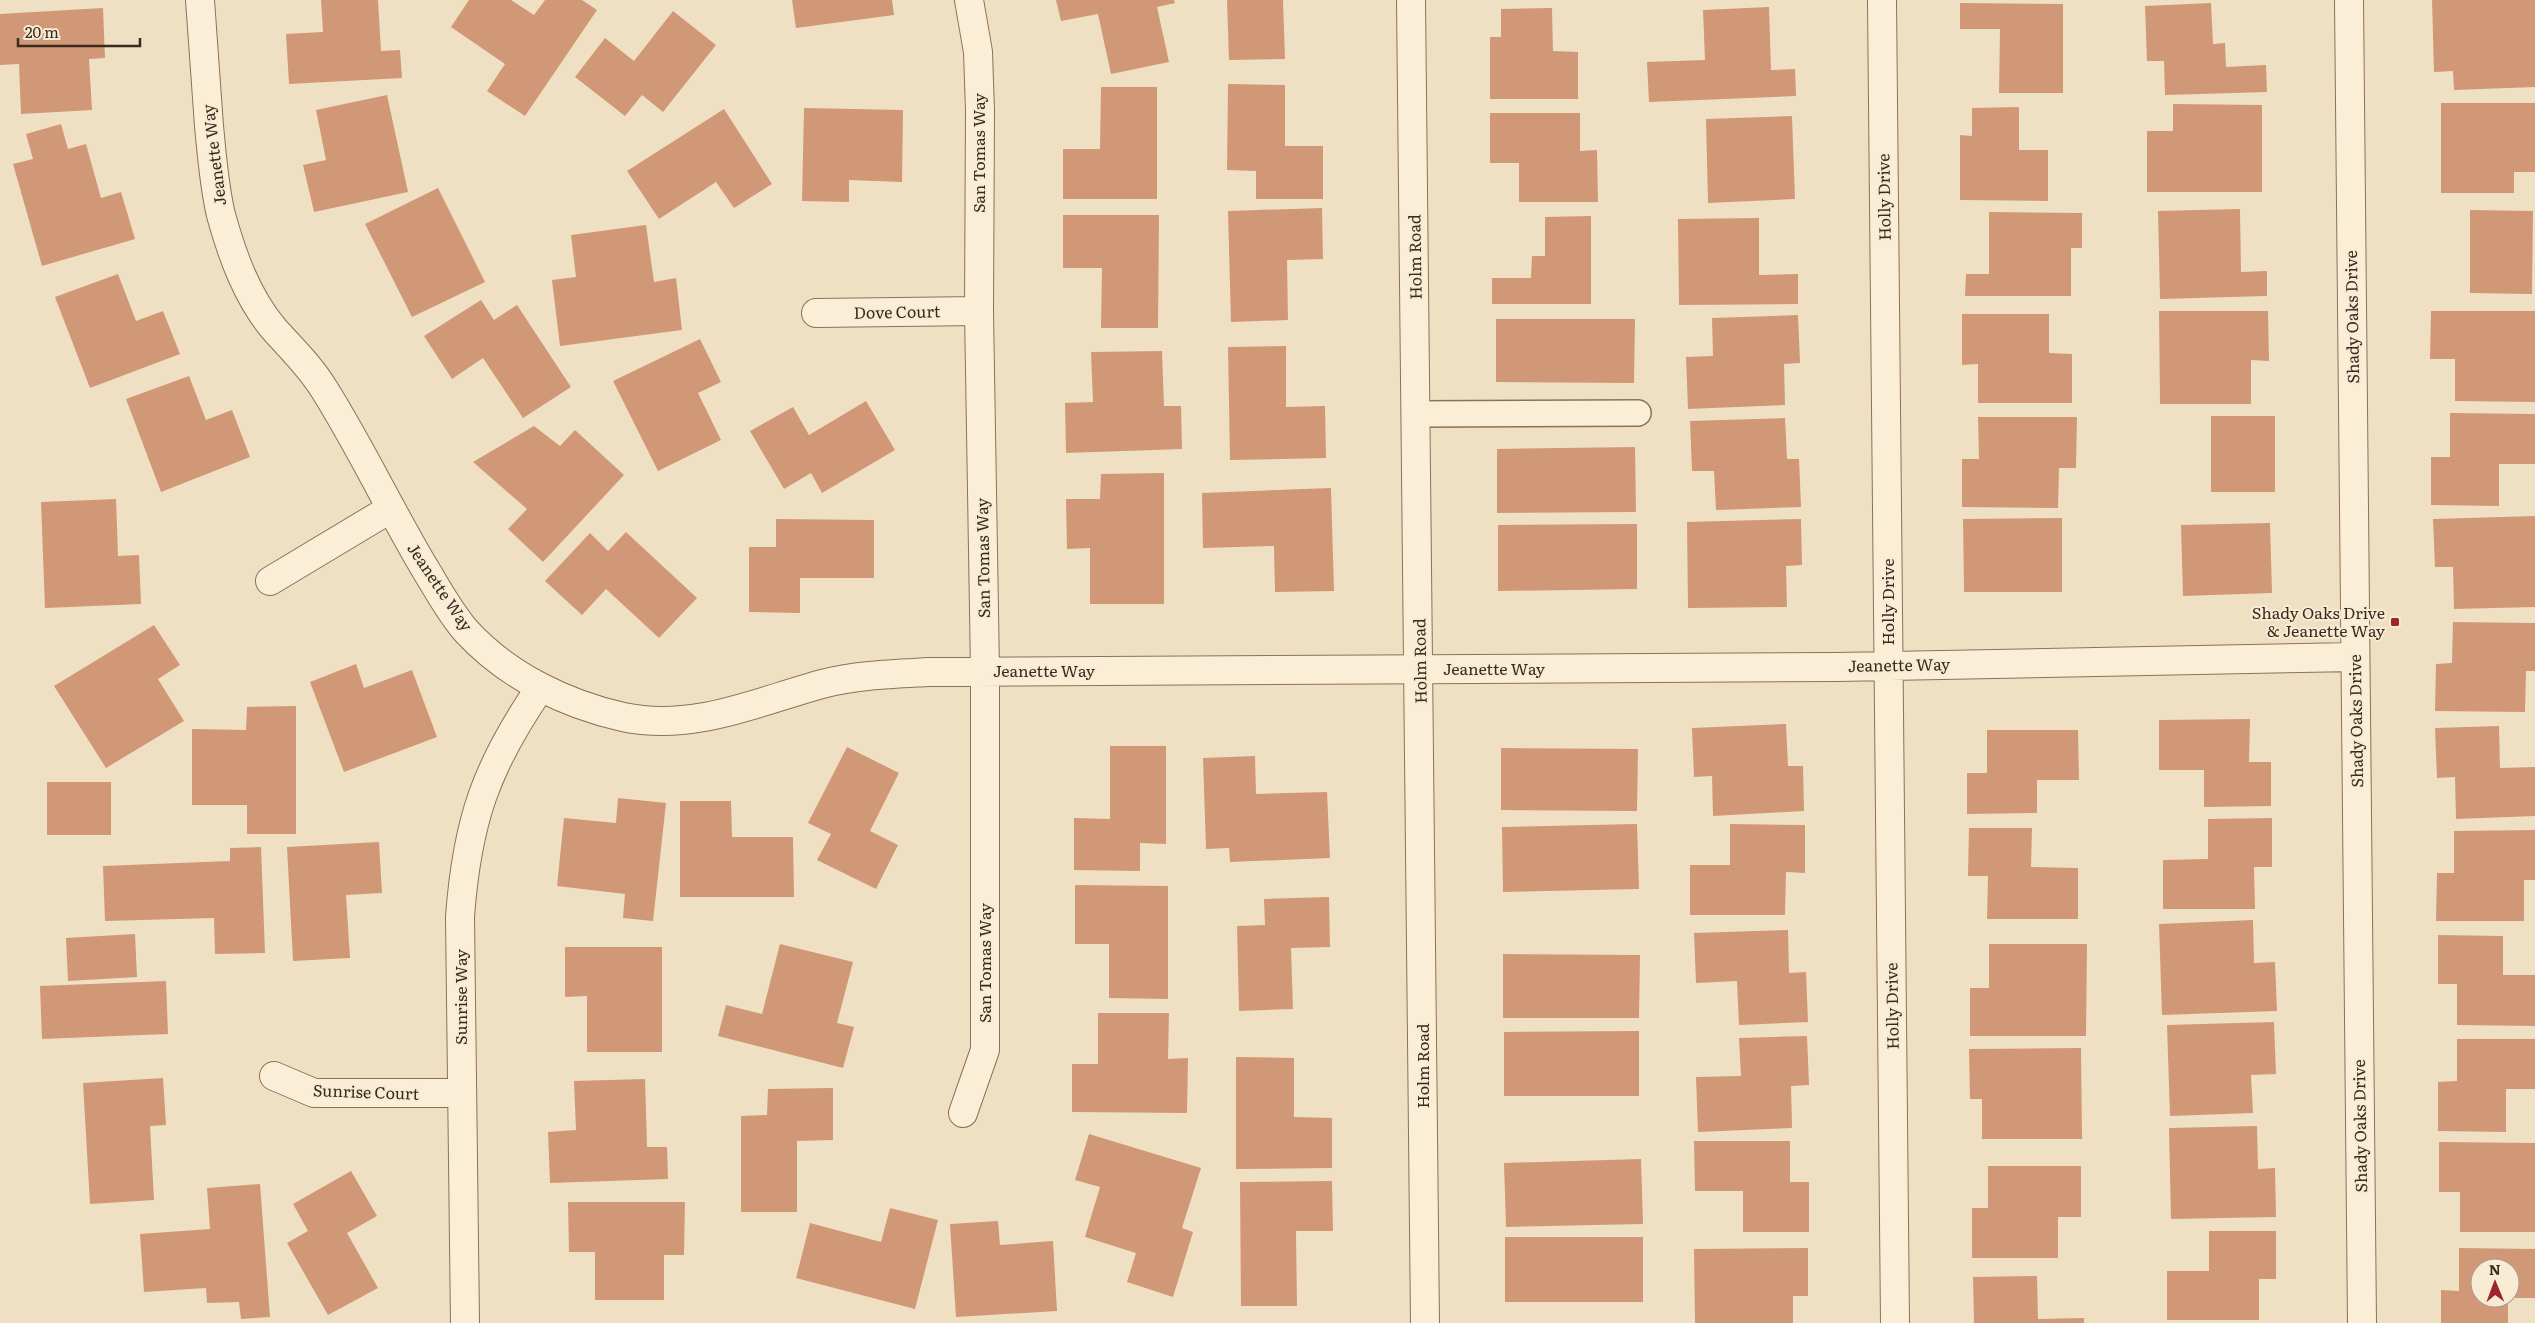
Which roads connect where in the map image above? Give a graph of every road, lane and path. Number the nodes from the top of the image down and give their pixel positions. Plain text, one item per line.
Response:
1 (200, 0) edge
2 (969, 0) edge
3 (1411, 0) edge
4 (1882, 0) edge
5 (2349, 0) edge
6 (979, 311) junction
7 (816, 313) dead end
8 (1638, 413) dead end
9 (1416, 414) junction
10 (390, 509) junction
11 (270, 580) dead end
12 (2356, 658) junction
13 (1888, 666) junction
14 (1420, 670) junction
15 (985, 671) junction
16 (540, 688) junction
17 (274, 1076) dead end
18 (461, 1094) junction
19 (963, 1113) dead end
20 (465, 1323) edge
21 (1425, 1323) edge
22 (1895, 1323) edge
23 (2362, 1323) edge

1 - 10 street, Jeanette Way
2 - 6 street, San Tomas Way
3 - 9 street, Holm Road
4 - 13 street, Holly Drive
5 - 12 street, Shady Oaks Drive
6 - 7 street, Dove Court
6 - 15 street, San Tomas Way
8 - 9 lane
9 - 14 street, Holm Road
10 - 11 street
10 - 16 street, Jeanette Way
12 - 13 street, Jeanette Way
12 - 23 street, Shady Oaks Drive
13 - 14 street, Jeanette Way
13 - 22 street, Holly Drive
14 - 15 street, Jeanette Way
14 - 21 street, Holm Road
15 - 16 street, Jeanette Way
15 - 19 street, San Tomas Way
16 - 18 street, Sunrise Way
17 - 18 street, Sunrise Court
18 - 20 street, Sunrise Way

